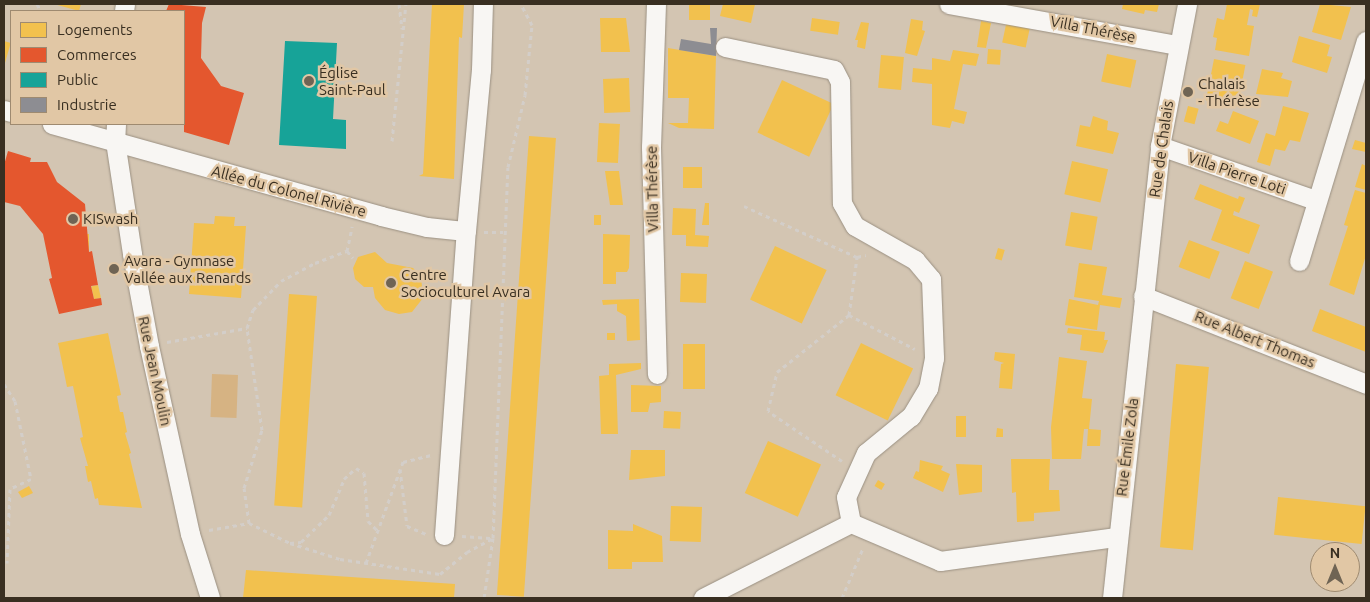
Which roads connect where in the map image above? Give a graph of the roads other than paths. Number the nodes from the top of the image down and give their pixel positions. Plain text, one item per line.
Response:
1 (483, 4) edge
2 (656, 4) edge
3 (949, 4) edge
4 (1186, 4) edge
5 (1366, 41) edge
6 (1177, 45) junction
7 (726, 47) dead end
8 (59, 125) edge
9 (116, 133) edge
10 (1160, 146) junction
11 (1315, 200) junction
12 (466, 231) junction
13 (1299, 261) dead end
14 (1143, 296) junction
15 (657, 374) dead end
16 (1366, 384) edge
17 (851, 523) junction
18 (444, 535) dead end
19 (1116, 537) junction
20 (210, 598) edge
21 (703, 598) edge
22 (1112, 598) edge

1 - 12 street
2 - 15 street, Villa Thérèse
3 - 6 street, Villa Thérèse
4 - 6 street, Rue de Chalais
5 - 11 street
6 - 10 street, Rue de Chalais
7 - 17 street
8 - 9 street, Allée du Colonel Rivière
9 - 12 street, Allée du Colonel Rivière
9 - 20 street, Rue Jean Moulin
10 - 11 street, Villa Pierre Loti
10 - 14 street, Rue de Chalais
11 - 13 street
12 - 18 street
14 - 16 street, Rue Albert Thomas
14 - 19 street, Rue Émile Zola
17 - 19 street
17 - 21 street
19 - 22 street, Rue Émile Zola

